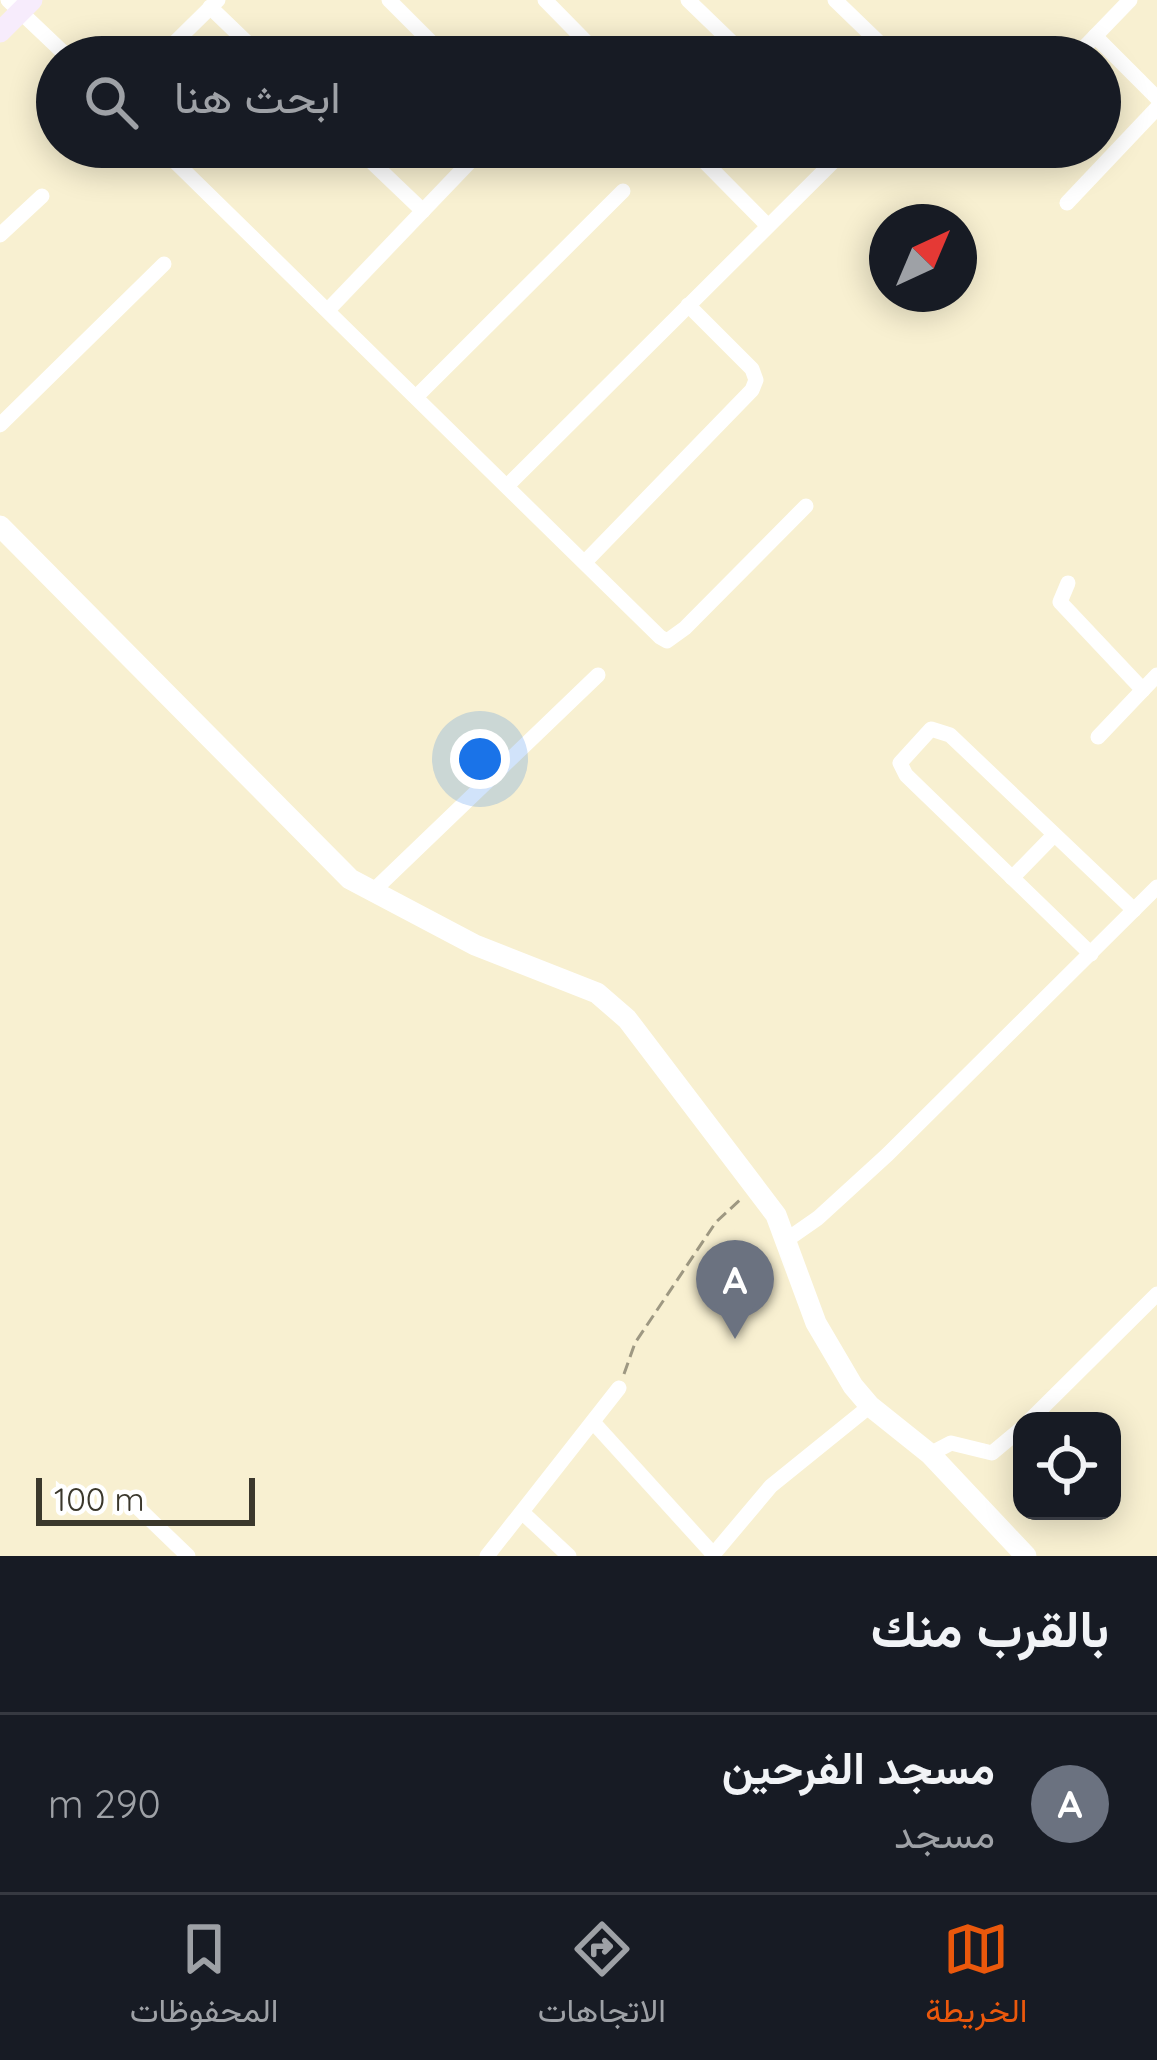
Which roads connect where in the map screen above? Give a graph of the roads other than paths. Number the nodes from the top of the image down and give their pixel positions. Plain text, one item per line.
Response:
1 (389, 0) edge
2 (545, 0) edge
3 (688, 0) edge
4 (835, 0) edge
5 (1130, 0) edge
6 (20, 4) edge
7 (214, 4) edge
8 (0, 32) edge
9 (49, 36) edge
10 (181, 36) edge
11 (243, 36) edge
12 (425, 36) edge
13 (580, 36) edge
14 (725, 36) edge
15 (872, 36) edge
16 (1095, 36) edge
17 (1121, 62) edge
18 (1157, 98) edge
19 (1157, 109) edge
20 (1121, 138) edge
21 (182, 168) edge
22 (378, 168) edge
23 (464, 168) edge
24 (711, 168) edge
25 (825, 168) edge
26 (1092, 168) edge
27 (623, 191) dead end
28 (42, 196) dead end
29 (1067, 203) dead end
30 (422, 211) junction
31 (768, 226) junction
32 (0, 236) edge
33 (164, 264) dead end
34 (688, 305) junction
35 (328, 310) junction
36 (417, 396) junction
37 (0, 425) edge
38 (508, 485) junction
39 (806, 506) dead end
40 (0, 526) edge
41 (584, 562) junction
42 (1068, 584) dead end
43 (598, 675) dead end
44 (1157, 675) edge
45 (1143, 690) junction
46 (1098, 737) dead end
47 (1054, 836) junction
48 (1012, 878) junction
49 (1156, 889) edge
50 (370, 893) junction
51 (1134, 910) junction
52 (1091, 954) junction
53 (785, 1240) junction
54 (1157, 1294) edge
55 (619, 1388) road end
56 (870, 1406) junction
57 (1038, 1412) edge
58 (592, 1422) junction
59 (1013, 1436) edge
60 (930, 1454) junction
61 (133, 1503) dead end
62 (523, 1513) junction
63 (713, 1555) edge
64 (1022, 1555) edge
65 (188, 1556) edge
66 (487, 1556) edge
67 (569, 1556) edge

1 - 12 street
2 - 13 street
3 - 14 street
4 - 15 street
5 - 16 street
6 - 8 main road
6 - 9 street
7 - 10 street
7 - 11 street
17 - 18 street
19 - 20 street
21 - 35 street
22 - 30 street
23 - 30 street
24 - 31 street
25 - 31 street
26 - 29 street
27 - 36 street
28 - 32 street
30 - 35 street
31 - 34 street
33 - 37 street
34 - 38 street
34 - 41 street
35 - 36 street
36 - 38 street
38 - 41 street
39 - 41 street
40 - 50 street
42 - 45 street
43 - 50 street
44 - 45 street
45 - 46 street
47 - 48 street
47 - 48 street
47 - 51 street
48 - 52 street
49 - 51 street
50 - 53 street
51 - 52 street
52 - 53 street
53 - 56 street
54 - 57 street
55 - 58 street
56 - 60 street
56 - 63 street
58 - 62 street
58 - 63 street
59 - 60 street
60 - 64 street
61 - 65 street
62 - 66 street
62 - 67 street

